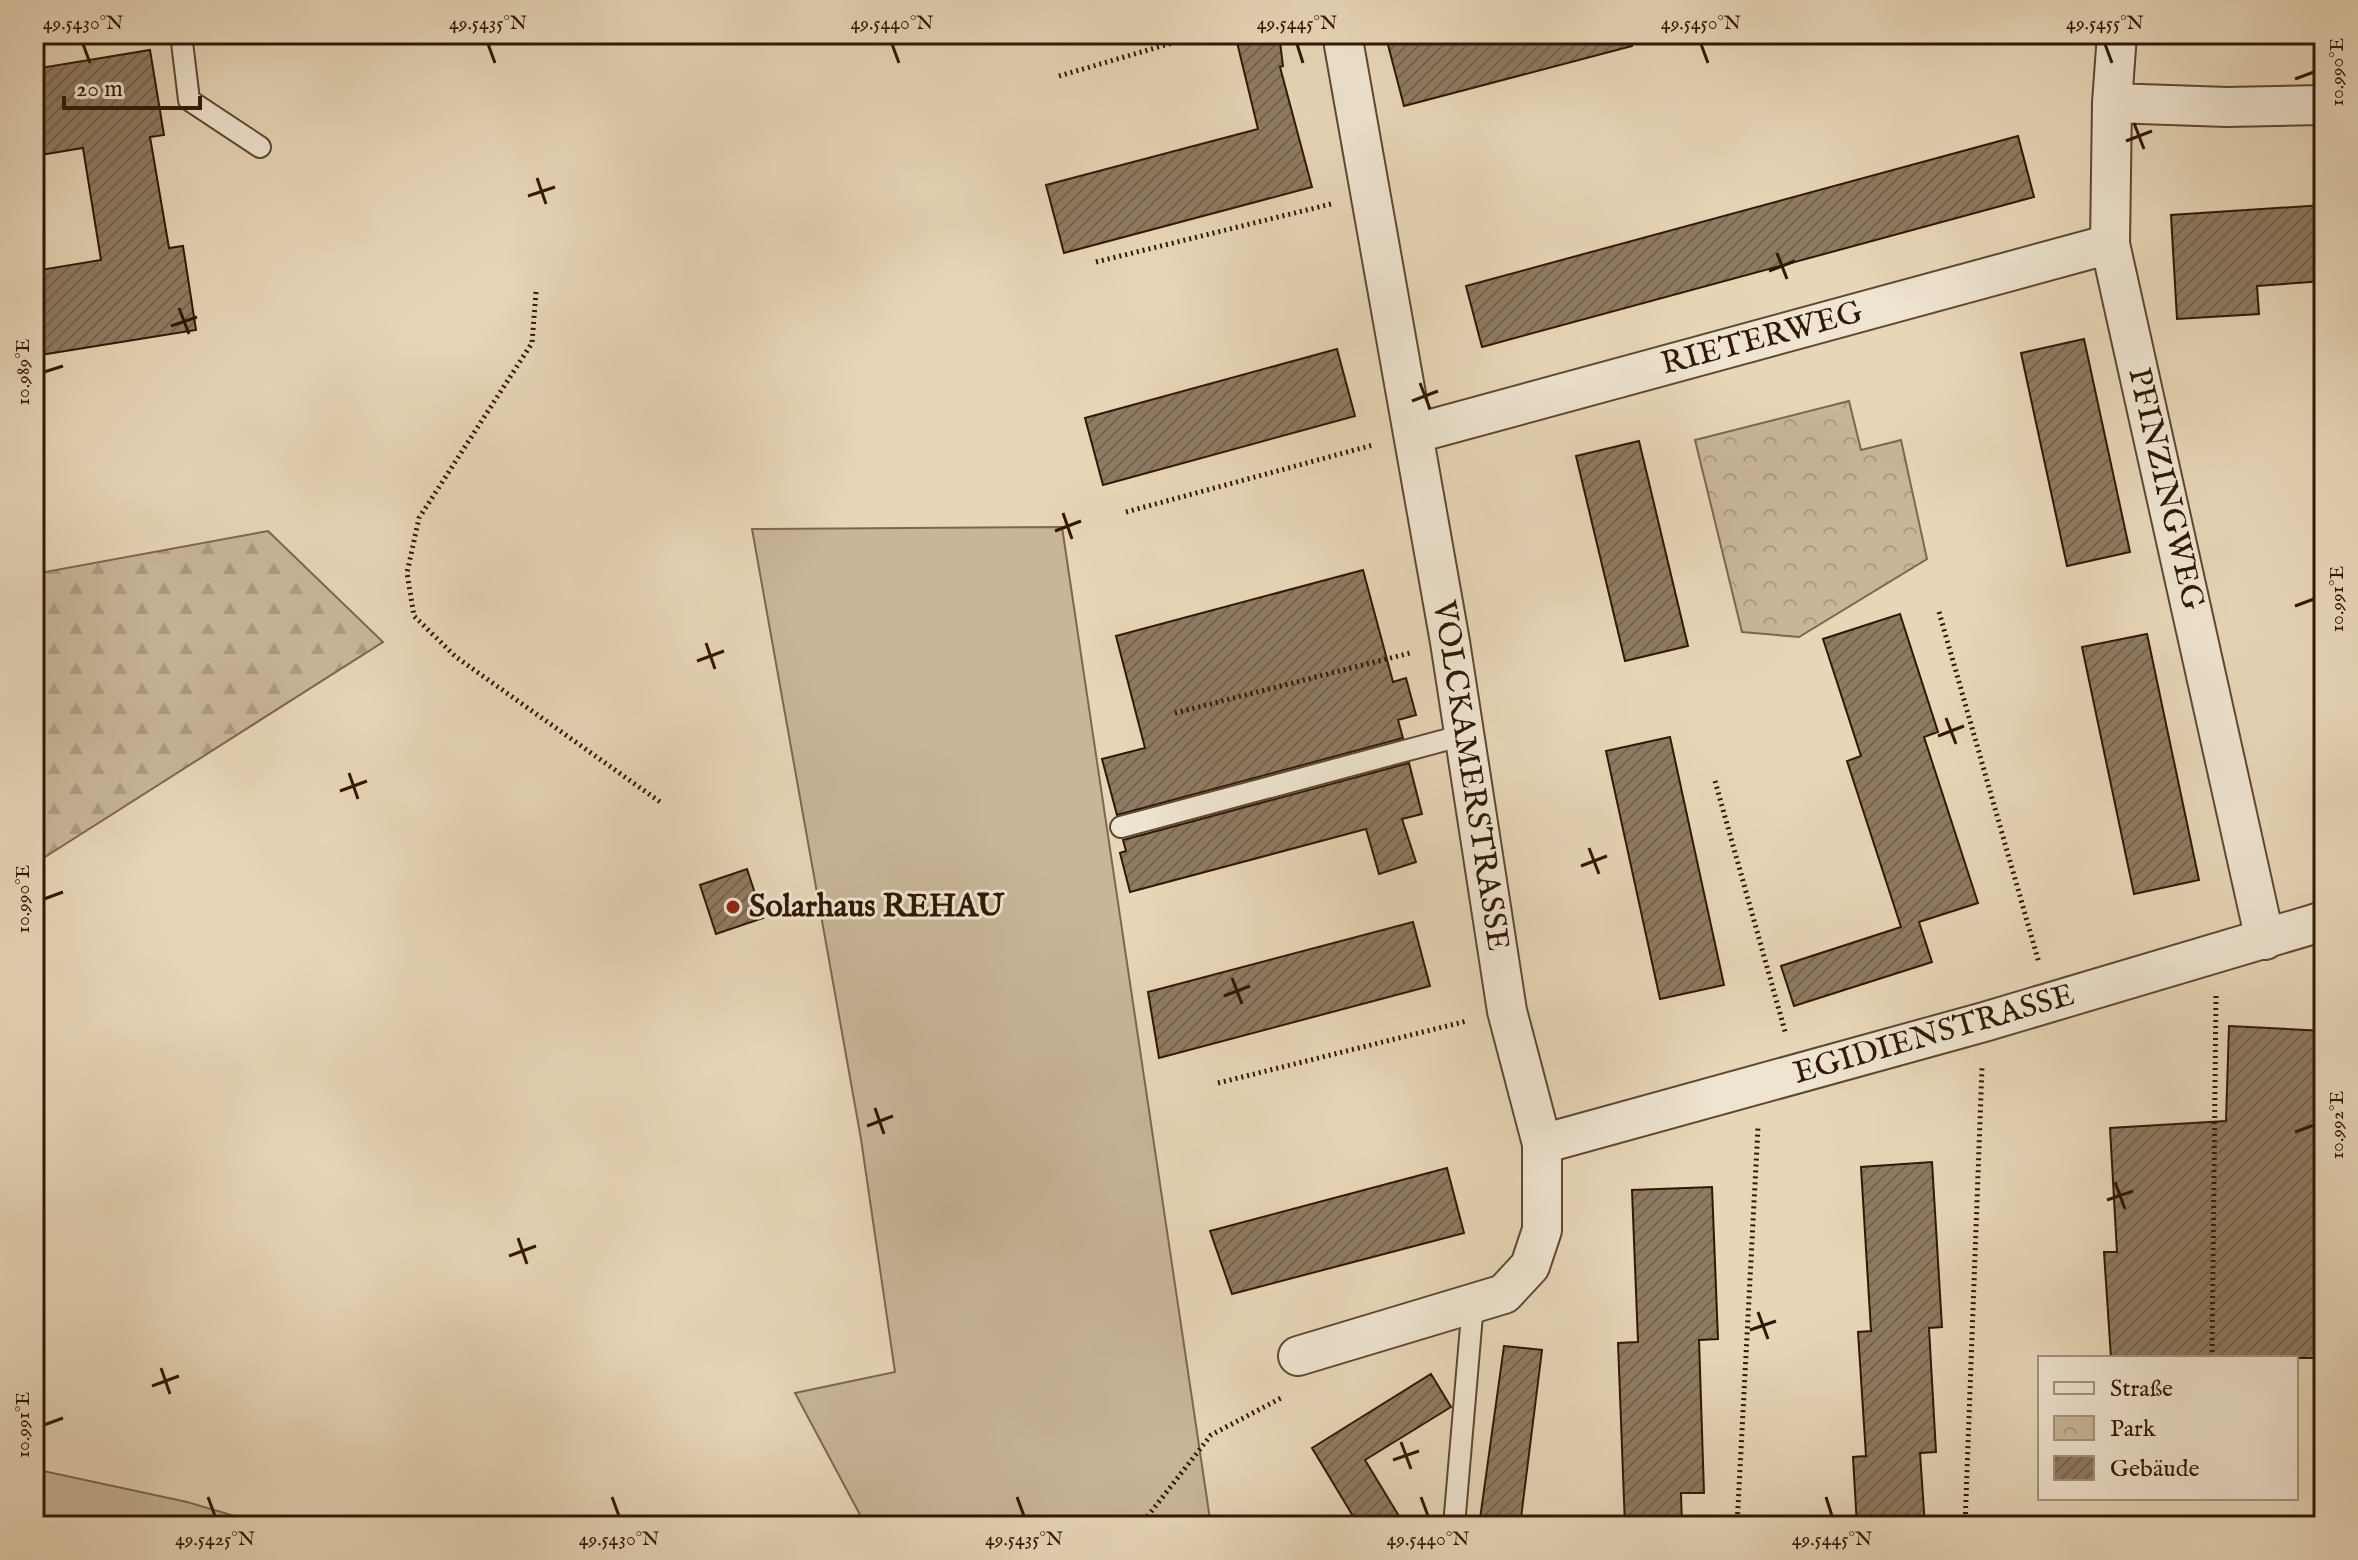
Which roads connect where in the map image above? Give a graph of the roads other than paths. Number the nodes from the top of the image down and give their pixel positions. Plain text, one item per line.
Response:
1 (181, 34) edge
2 (1342, 34) edge
3 (2117, 34) edge
4 (2112, 103) junction
5 (2324, 105) edge
6 (260, 147) dead end
7 (2110, 244) junction
8 (1413, 434) junction
9 (1464, 735) junction
10 (1121, 827) dead end
11 (2324, 921) edge
12 (2265, 940) junction
13 (1542, 1144) junction
14 (1473, 1303) junction
15 (1298, 1356) road end
16 (1454, 1526) edge

1 - 6 lane
2 - 8 street, VOLCKAMERSTRASSE
3 - 4 street, PFINZINGWEG
4 - 5 street
4 - 7 street, PFINZINGWEG
7 - 8 street, RIETERWEG
7 - 12 street, PFINZINGWEG
8 - 9 street, VOLCKAMERSTRASSE
9 - 10 lane
9 - 13 street, VOLCKAMERSTRASSE
11 - 12 street, EGIDIENSTRASSE
12 - 13 street, EGIDIENSTRASSE
13 - 14 street, VOLCKAMERSTRASSE
14 - 15 street, VOLCKAMERSTRASSE
14 - 16 lane

